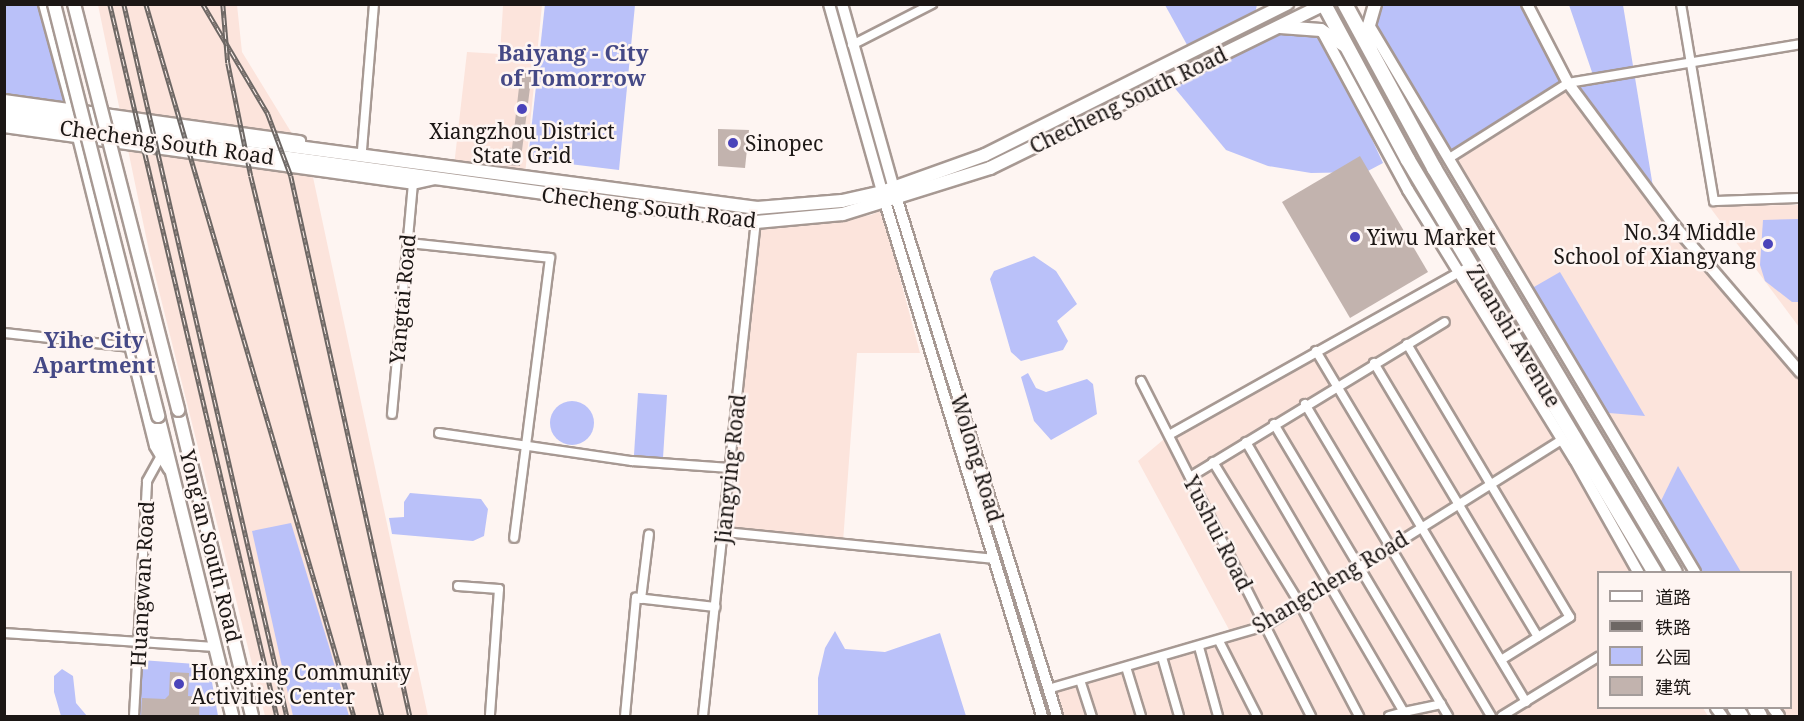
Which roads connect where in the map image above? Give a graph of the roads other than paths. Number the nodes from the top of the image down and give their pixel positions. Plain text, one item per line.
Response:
1 (44, 4) edge
2 (54, 4) edge
3 (74, 4) edge
4 (374, 4) edge
5 (830, 4) edge
6 (842, 4) edge
7 (932, 4) edge
8 (1345, 4) edge
9 (1527, 4) edge
10 (1681, 4) edge
11 (1324, 5) edge
12 (1376, 5) edge
13 (1282, 6) edge
14 (1369, 25) junction
15 (1276, 27) junction
16 (1322, 30) junction
17 (1800, 44) edge
18 (852, 45) junction
19 (1348, 48) junction
20 (1372, 54) junction
21 (1692, 62) junction
22 (1568, 83) junction
23 (4, 100) edge
24 (4, 108) edge
25 (73, 110) junction
26 (4, 119) edge
27 (4, 127) edge
28 (78, 137) junction
29 (362, 150) junction
30 (1406, 156) junction
31 (1451, 157) junction
32 (429, 166) junction
33 (1434, 168) junction
34 (436, 179) junction
35 (1403, 181) junction
36 (413, 184) junction
37 (889, 196) junction
38 (1800, 198) edge
39 (756, 222) junction
40 (1487, 222) junction
41 (1472, 230) junction
42 (408, 243) junction
43 (1472, 265) junction
44 (1457, 270) junction
45 (1544, 321) junction
46 (1445, 322) dead end
47 (1530, 329) junction
48 (4, 333) edge
49 (1407, 344) junction
50 (131, 347) junction
51 (1316, 351) junction
52 (1374, 363) junction
53 (1800, 372) edge
54 (1141, 381) dead end
55 (1336, 385) junction
56 (1305, 404) junction
57 (392, 414) dead end
58 (1274, 424) junction
59 (439, 433) dead end
60 (1169, 435) junction
61 (1567, 437) junction
62 (1246, 441) junction
63 (526, 443) junction
64 (161, 456) junction
65 (1214, 462) junction
66 (730, 468) junction
67 (172, 474) junction
68 (1190, 477) junction
69 (1492, 483) junction
70 (1459, 504) junction
71 (1421, 528) junction
72 (724, 532) junction
73 (649, 534) dead end
74 (514, 538) dead end
75 (1390, 548) junction
76 (994, 559) junction
77 (1359, 567) junction
78 (1637, 571) edge
79 (1654, 571) edge
80 (1674, 571) edge
81 (1694, 571) edge
82 (1330, 585) junction
83 (458, 586) dead end
84 (641, 599) junction
85 (1300, 604) junction
86 (715, 607) junction
87 (228, 618) junction
88 (209, 624) junction
89 (1265, 626) junction
90 (4, 633) edge
91 (1538, 637) junction
92 (1219, 641) junction
93 (139, 644) junction
94 (215, 647) junction
95 (1199, 647) junction
96 (1162, 657) junction
97 (1597, 658) edge
98 (1501, 660) junction
99 (1126, 667) junction
100 (1080, 680) junction
101 (1048, 689) junction
102 (1526, 702) junction
103 (1441, 704) junction
104 (1404, 712) junction
105 (134, 717) edge
106 (232, 717) edge
107 (252, 717) edge
108 (490, 717) edge
109 (625, 717) edge
110 (703, 717) edge
111 (1042, 717) edge
112 (1057, 717) edge
113 (1092, 717) edge
114 (1141, 717) edge
115 (1179, 717) edge
116 (1218, 717) edge
117 (1257, 717) edge
118 (1311, 717) edge
119 (1359, 717) edge
120 (1389, 717) edge
121 (1448, 717) edge
122 (1491, 717) edge
123 (1502, 717) edge

1 - 25 street
2 - 67 main road, Yong'an South Road, bridge
3 - 87 main road, Yong'an South Road, bridge
4 - 29 street
5 - 37 street
6 - 18 street
7 - 18 street
8 - 20 highway, Zuanshi Avenue
9 - 22 street
10 - 21 street
11 - 15 main road, Checheng South Road
11 - 19 highway, Zuanshi Avenue
12 - 14 main road
13 - 37 main road, Checheng South Road
14 - 20 main road
14 - 31 street
15 - 16 main road
15 - 37 main road, Checheng South Road
16 - 19 main road
16 - 35 street
17 - 21 street
18 - 37 street
19 - 30 highway, Zuanshi Avenue
20 - 33 highway, Zuanshi Avenue
21 - 22 street
21 - 38 street
22 - 31 street
22 - 53 street
23 - 25 street
24 - 32 main road, Checheng South Road
25 - 29 street
26 - 34 main road, Checheng South Road
27 - 28 street
28 - 36 street
28 - 50 street
29 - 32 street
30 - 35 street
30 - 43 highway, Zuanshi Avenue
31 - 33 street
31 - 40 street
32 - 37 main road, Checheng South Road
33 - 41 highway, Zuanshi Avenue
34 - 36 street
34 - 39 main road, Checheng South Road
35 - 44 street
36 - 42 street, Yangtai Road
37 - 39 main road, Checheng South Road
37 - 76 street, Wolong Road
37 - 101 street, Wolong Road
39 - 66 street, Jiangying Road
40 - 41 street
40 - 45 street
41 - 47 highway, Zuanshi Avenue
42 - 57 street, Yangtai Road
42 - 63 street
43 - 44 street
43 - 61 highway, Zuanshi Avenue
44 - 51 street
44 - 61 street
45 - 47 street
45 - 81 street
46 - 49 street
47 - 80 highway, Zuanshi Avenue
48 - 50 street
49 - 52 street
49 - 69 street
50 - 64 street
51 - 55 street
51 - 60 street
52 - 55 street
52 - 70 street
54 - 60 street, Yushui Road
55 - 56 street
55 - 71 street
56 - 58 street
56 - 75 street
58 - 62 street
58 - 77 street
59 - 63 street
60 - 68 street, Yushui Road
61 - 69 street, Shangcheng Road
61 - 78 street
61 - 79 highway, Zuanshi Avenue
62 - 65 street
62 - 82 street
63 - 66 street
63 - 74 street
64 - 67 street
64 - 93 street, Huangwan Road
65 - 68 street
65 - 85 street
66 - 72 street, Jiangying Road
67 - 88 main road, Yong'an South Road
68 - 89 street, Yushui Road
69 - 70 street, Shangcheng Road
69 - 91 street
70 - 71 street, Shangcheng Road
70 - 91 street
71 - 75 street, Shangcheng Road
71 - 98 street
72 - 76 street
72 - 86 street, Jiangying Road
73 - 84 street
75 - 77 street, Shangcheng Road
75 - 122 street
76 - 111 street, Wolong Road
77 - 82 street, Shangcheng Road
77 - 103 street
82 - 85 street, Shangcheng Road
82 - 104 street
83 - 108 street
84 - 86 street
84 - 109 street
85 - 89 street, Shangcheng Road
85 - 119 street
86 - 110 street, Jiangying Road
87 - 88 main road
87 - 107 main road, Yong'an South Road
88 - 94 main road, Yong'an South Road
89 - 92 street, Shangcheng Road
89 - 118 street, Yushui Road
90 - 93 street
91 - 98 street
92 - 95 street, Shangcheng Road
92 - 117 street
93 - 94 street
93 - 105 street, Huangwan Road
94 - 106 main road, Yong'an South Road
95 - 96 street, Shangcheng Road
95 - 116 street
96 - 99 street, Shangcheng Road
96 - 115 street
97 - 102 street
98 - 102 street
99 - 100 street, Shangcheng Road
99 - 114 street
100 - 101 street, Shangcheng Road
100 - 113 street
101 - 112 street, Wolong Road
102 - 123 street
103 - 104 street
103 - 121 street
104 - 120 street

